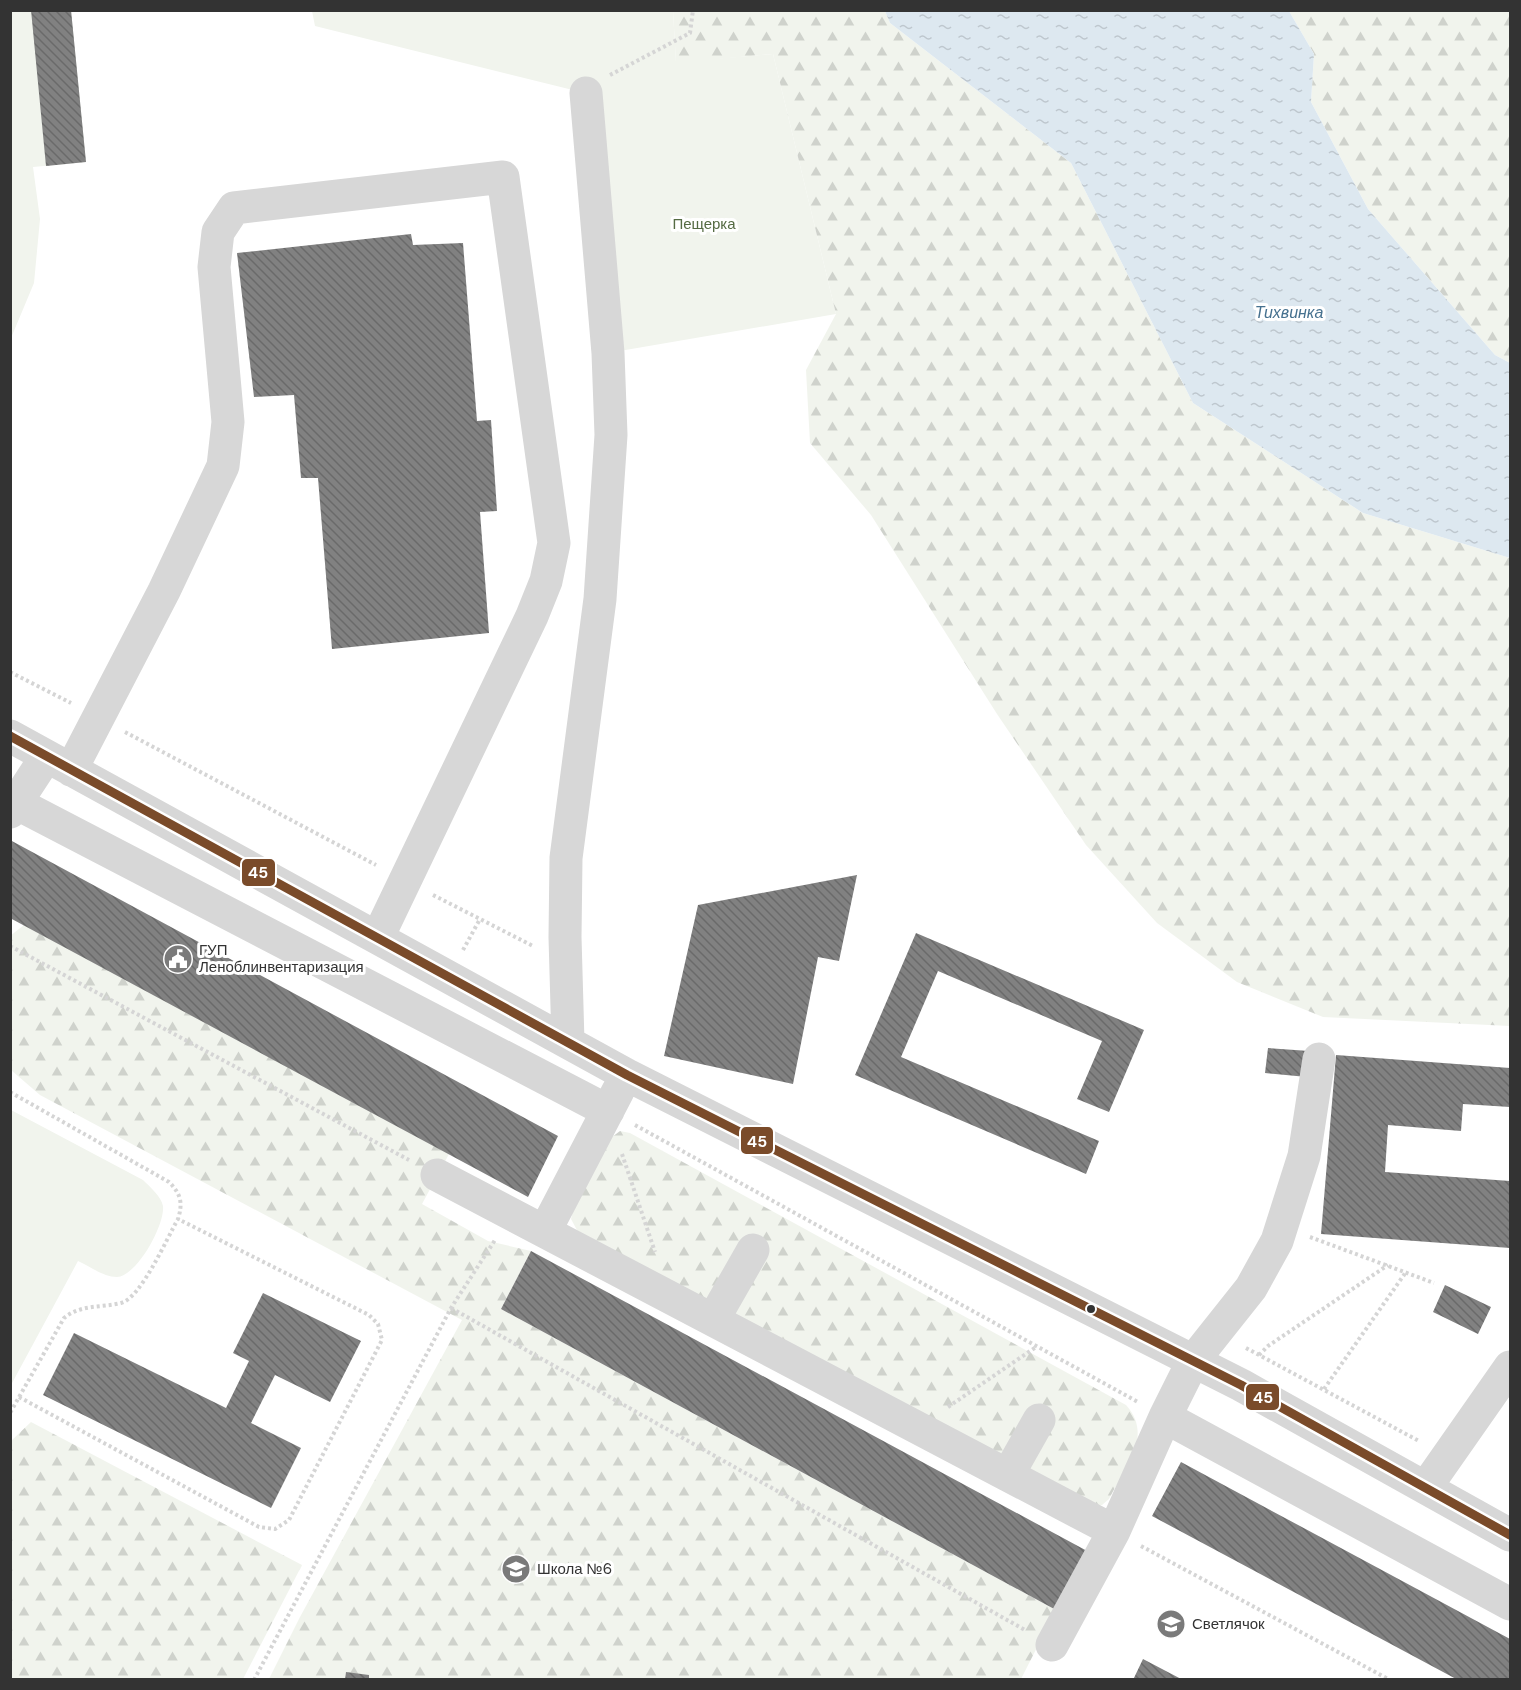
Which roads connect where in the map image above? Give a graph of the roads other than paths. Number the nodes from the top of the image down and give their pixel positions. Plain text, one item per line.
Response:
1 (585, 93) road end
2 (10, 736) edge
3 (58, 763) junction
4 (13, 807) edge
5 (378, 936) junction
6 (568, 1042) junction
7 (1319, 1059) dead end
8 (627, 1075) junction
9 (608, 1111) junction
10 (437, 1175) road end
11 (545, 1231) junction
12 (753, 1250) dead end
13 (713, 1320) junction
14 (1193, 1361) junction
15 (1510, 1366) edge
16 (1165, 1417) junction
17 (1039, 1420) dead end
18 (1008, 1475) junction
19 (1426, 1487) junction
20 (1114, 1531) junction
21 (1510, 1535) edge
22 (1510, 1604) edge
23 (1052, 1645) road end

1 - 6 street
2 - 3 street
3 - 4 street
3 - 5 street
3 - 5 street
4 - 9 street
5 - 6 street
6 - 8 street
7 - 14 street
8 - 9 street
8 - 14 street
9 - 11 street
10 - 11 street
11 - 13 street
12 - 13 street
13 - 18 street
14 - 16 street
14 - 19 street
15 - 19 street
16 - 20 street
16 - 22 street
17 - 18 street
18 - 20 street
19 - 21 street
20 - 23 street

